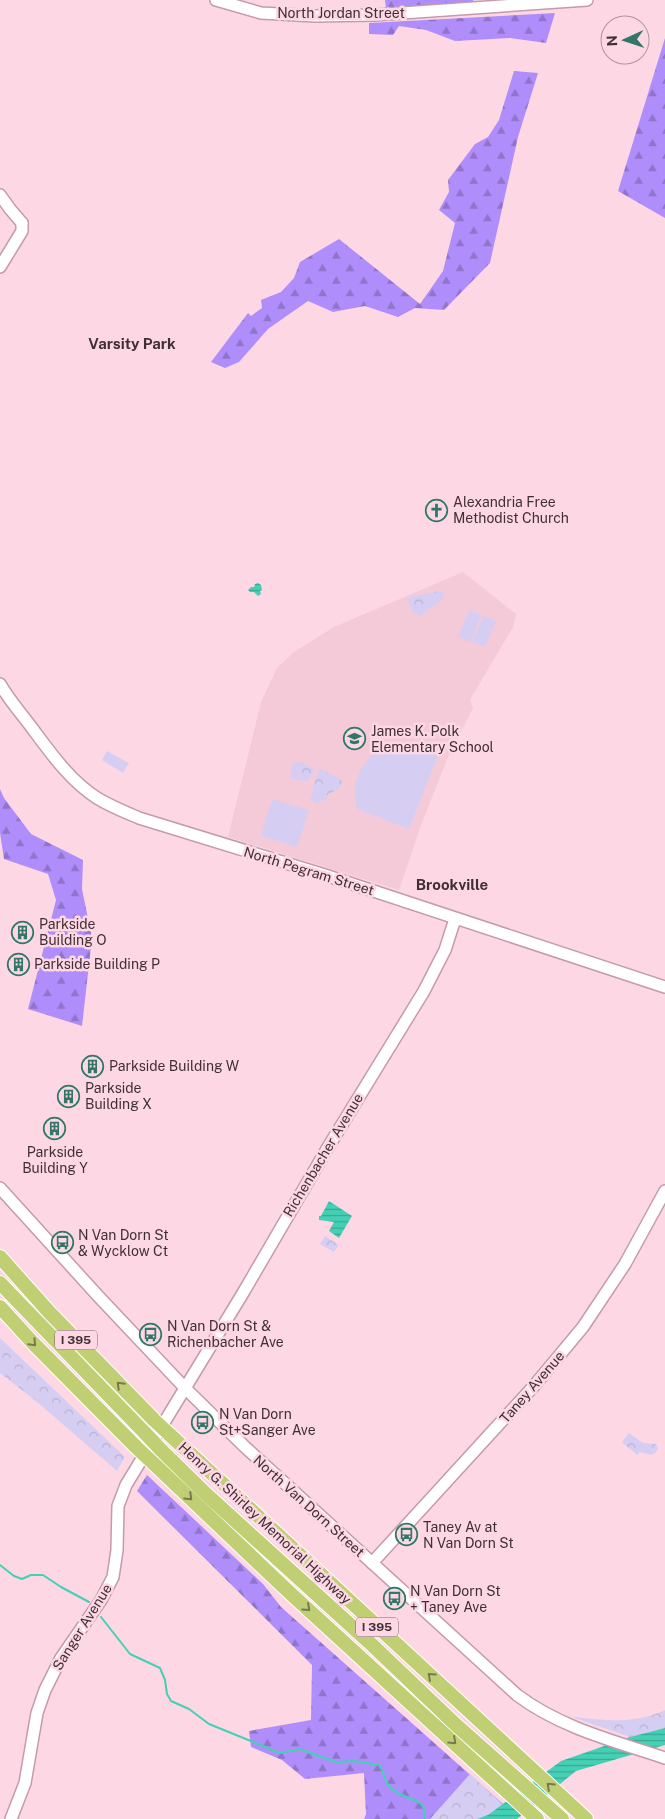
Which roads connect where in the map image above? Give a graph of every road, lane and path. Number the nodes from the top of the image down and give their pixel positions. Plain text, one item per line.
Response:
1 (216, 0) edge
2 (587, 0) edge
3 (0, 195) edge
4 (0, 267) edge
5 (0, 684) edge
6 (455, 919) junction
7 (665, 987) edge
8 (0, 1188) edge
9 (665, 1191) edge
10 (0, 1258) edge
11 (0, 1283) edge
12 (0, 1307) edge
13 (185, 1388) junction
14 (372, 1563) junction
15 (665, 1758) edge
16 (11, 1819) edge
17 (537, 1819) edge
18 (562, 1819) edge
19 (586, 1819) edge

1 - 2 street, North Jordan Street
3 - 4 street
5 - 6 street, North Pegram Street
6 - 7 street, North Pegram Street
6 - 13 street, Richenbacher Avenue
8 - 13 street, North Van Dorn Street
9 - 14 street, Taney Avenue
19 -> 10 highway, Henry G. Shirley Memorial Highway / I 395, bridge
11 - 18 highway, bridge
12 -> 17 highway, I 395, bridge
13 - 14 street, North Van Dorn Street
13 - 16 street, Sanger Avenue
14 - 15 street, North Van Dorn Street

